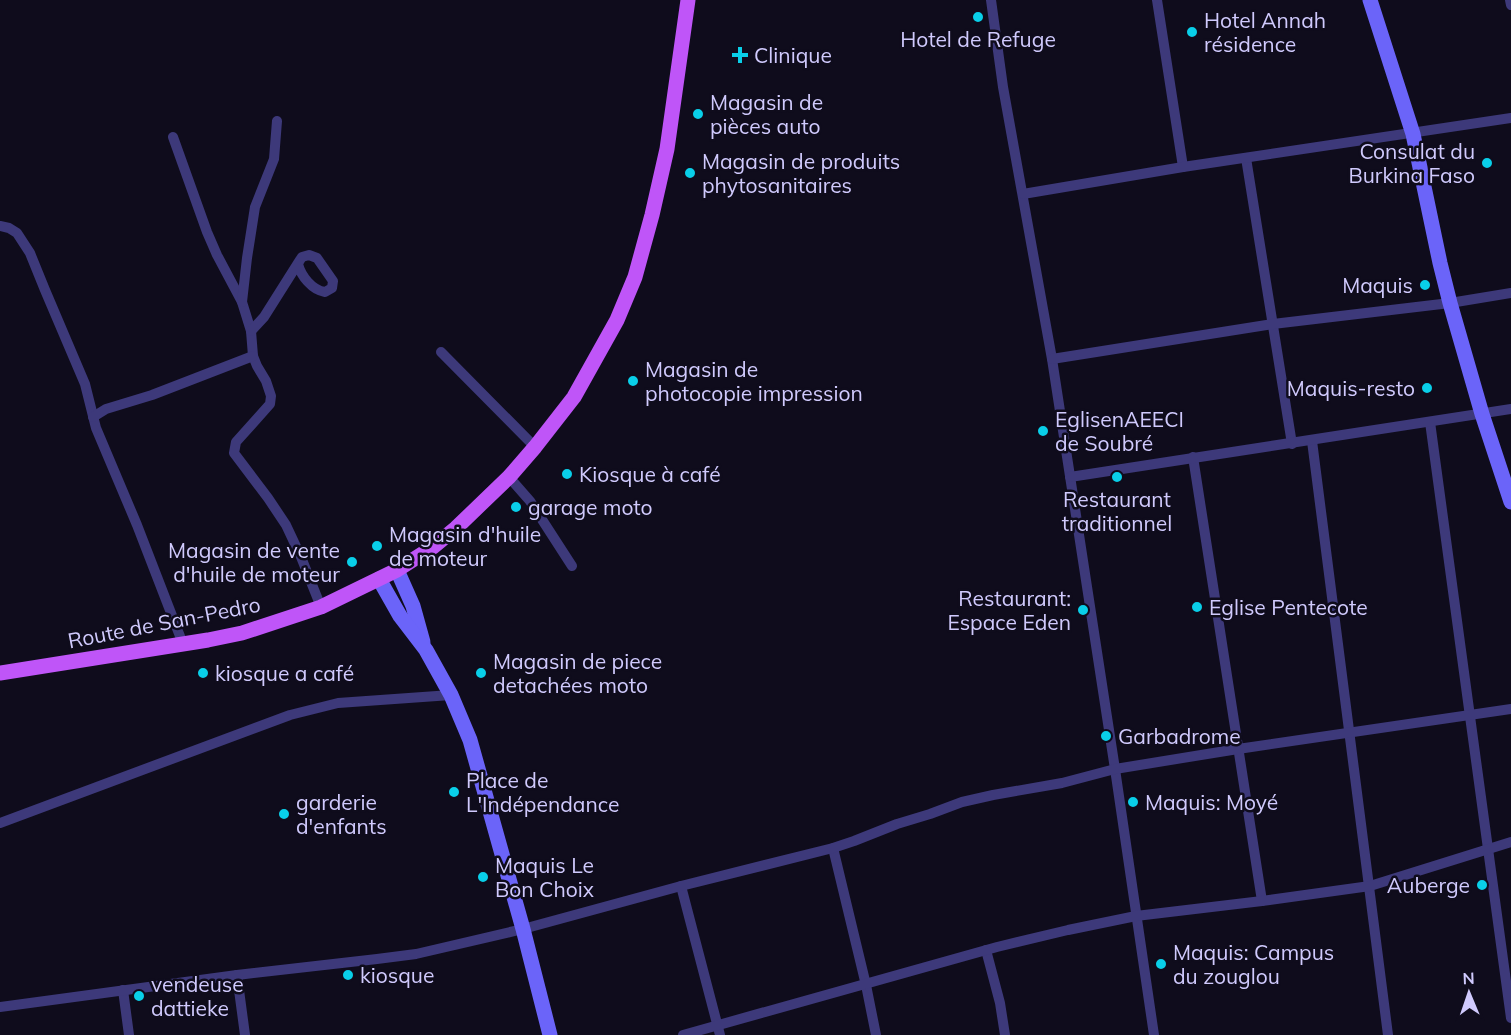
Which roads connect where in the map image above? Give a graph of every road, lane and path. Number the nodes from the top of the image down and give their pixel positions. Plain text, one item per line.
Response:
1 (688, 0) edge
2 (991, 0) edge
3 (1158, 0) edge
4 (1370, 0) edge
5 (1510, 0) edge
6 (1511, 5) edge
7 (1511, 118) edge
8 (277, 121) dead end
9 (1413, 134) junction
10 (173, 137) dead end
11 (1246, 158) junction
12 (1183, 167) junction
13 (1023, 194) junction
14 (0, 226) edge
15 (298, 264) dead end
16 (1511, 292) edge
17 (242, 302) junction
18 (1450, 303) junction
19 (1273, 324) junction
20 (251, 332) junction
21 (441, 352) dead end
22 (253, 356) junction
23 (1052, 359) junction
24 (1511, 410) edge
25 (1482, 414) junction
26 (93, 417) junction
27 (1430, 422) junction
28 (1312, 441) junction
29 (1292, 444) junction
30 (535, 447) junction
31 (1193, 457) junction
32 (509, 477) junction
33 (1070, 477) junction
34 (1511, 502) edge
35 (572, 566) dead end
36 (397, 570) junction
37 (379, 579) junction
38 (321, 607) junction
39 (183, 644) junction
40 (426, 650) junction
41 (0, 673) edge
42 (451, 694) junction
43 (1511, 709) edge
44 (1470, 715) junction
45 (1351, 732) junction
46 (1238, 749) junction
47 (1115, 769) junction
48 (0, 823) edge
49 (1511, 842) edge
50 (833, 848) junction
51 (1488, 849) junction
52 (681, 886) junction
53 (1370, 886) junction
54 (1262, 901) junction
55 (1136, 916) junction
56 (523, 929) junction
57 (986, 950) junction
58 (237, 975) junction
59 (866, 985) junction
60 (123, 990) junction
61 (0, 1007) edge
62 (1511, 1018) edge
63 (718, 1030) edge
64 (129, 1035) edge
65 (245, 1035) edge
66 (550, 1035) edge
67 (683, 1035) edge
68 (876, 1035) edge
69 (1005, 1035) edge
70 (1154, 1035) edge
71 (1388, 1035) edge

1 - 30 main road, Route de San-Pedro
2 - 13 street
3 - 12 street
4 - 9 main road
5 - 6 street
7 - 9 street
8 - 17 street
9 - 11 street
9 - 18 main road
10 - 17 street
11 - 12 street
11 - 19 street
12 - 13 street
13 - 23 street
14 - 26 street
15 - 20 street
16 - 18 street
17 - 20 street
18 - 19 street
18 - 25 main road
19 - 23 street
19 - 29 street
20 - 22 street
21 - 30 street
22 - 26 street
22 - 38 street
23 - 33 street
24 - 25 street
25 - 27 street
25 - 34 main road
26 - 39 street
27 - 28 street
27 - 44 street
28 - 29 street
28 - 45 street
29 - 31 street
30 - 32 main road, Route de San-Pedro
31 - 33 street
31 - 46 street
32 - 35 street
32 - 36 main road, Route de San-Pedro
33 - 47 street
36 - 37 main road, Route de San-Pedro
36 - 40 main road
37 - 38 main road, Route de San-Pedro
37 - 40 main road
38 - 39 main road, Route de San-Pedro
39 - 41 main road, Route de San-Pedro
40 - 42 main road
42 - 48 street
42 - 56 main road
43 - 44 street
44 - 45 street
44 - 51 street
45 - 46 street
45 - 53 street
46 - 47 street
46 - 54 street
47 - 50 street
47 - 55 street
49 - 51 street
50 - 52 street
50 - 59 street
51 - 53 street
51 - 62 street
52 - 56 street
52 - 63 street
53 - 54 street
53 - 71 street
54 - 55 street
55 - 57 street
55 - 70 street
56 - 58 street
56 - 66 main road
57 - 59 street
57 - 69 street
58 - 60 street
58 - 65 street
59 - 63 street
59 - 68 street
60 - 61 street
60 - 64 street
63 - 67 street

